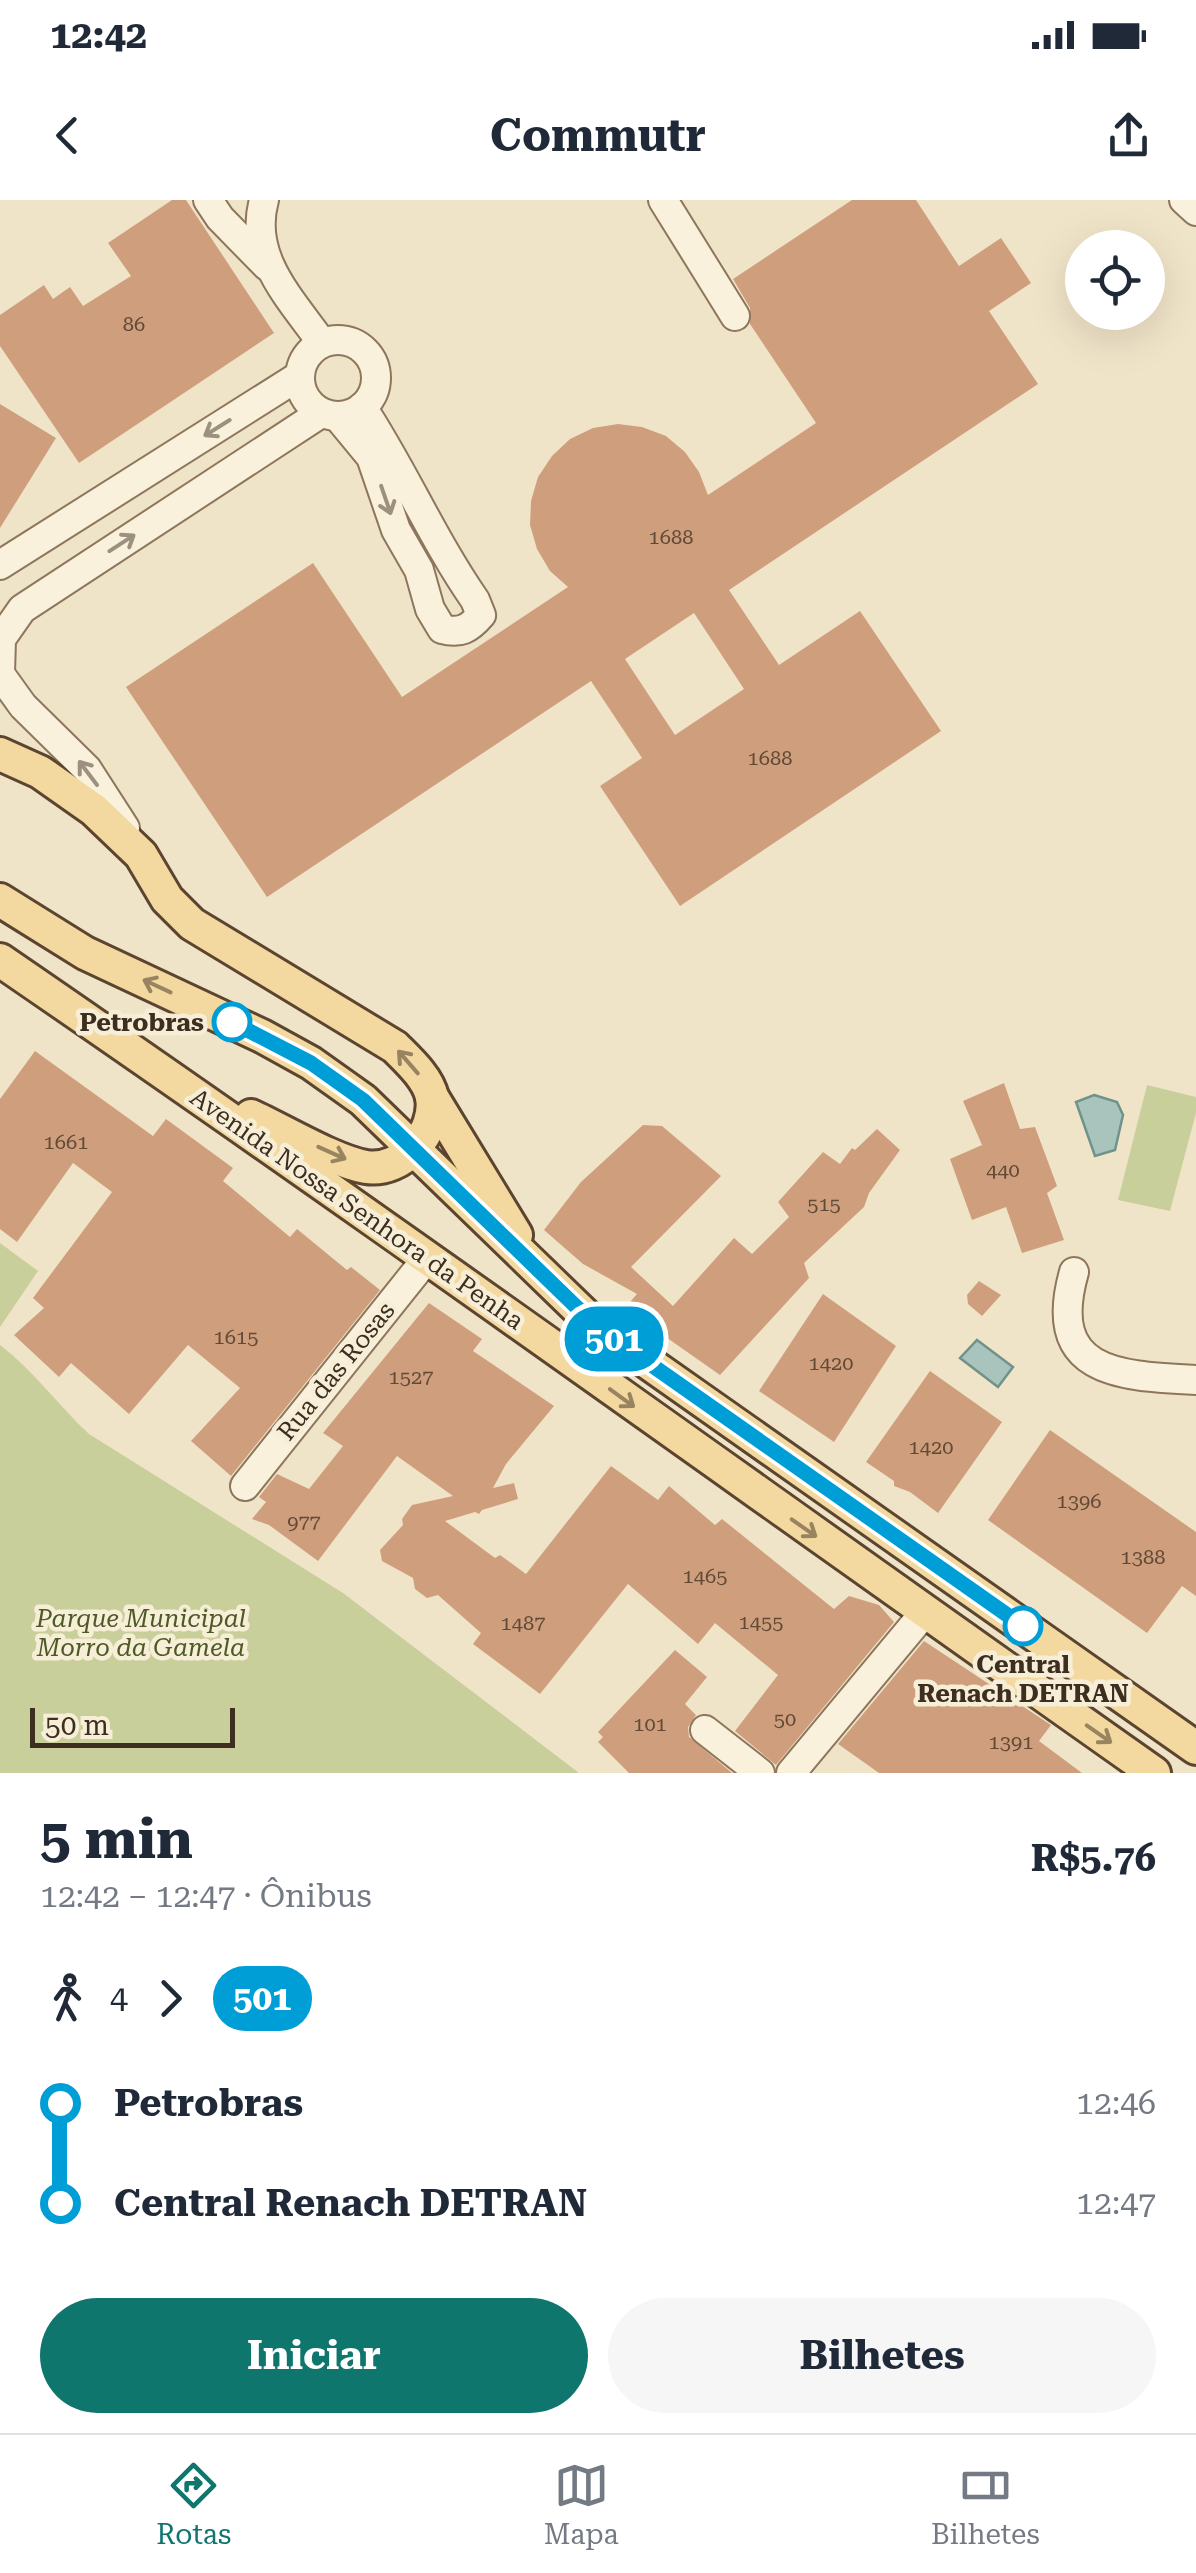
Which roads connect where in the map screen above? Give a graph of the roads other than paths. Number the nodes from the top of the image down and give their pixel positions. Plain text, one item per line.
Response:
1 (208, 200) edge
2 (264, 200) edge
3 (663, 200) edge
4 (1184, 200) edge
5 (1196, 211) edge
6 (269, 268) junction
7 (735, 316) dead end
8 (322, 343) junction
9 (299, 376) junction
10 (340, 412) junction
11 (0, 565) edge
12 (0, 754) edge
13 (141, 855) junction
14 (0, 900) edge
15 (0, 960) edge
16 (179, 1084) junction
17 (432, 1097) junction
18 (416, 1149) junction
19 (428, 1257) junction
20 (535, 1270) junction
21 (1074, 1272) dead end
22 (1196, 1380) edge
23 (245, 1486) dead end
24 (925, 1612) junction
25 (704, 1730) dead end
26 (1196, 1748) edge
27 (760, 1773) edge
28 (791, 1773) edge
29 (1154, 1773) edge

1 - 6 street
2 - 6 street
3 - 7 street
4 - 5 street
6 - 8 street
8 - 9 street
8 - 10 street
9 - 10 street
9 -> 11 street
10 -> 10 street
13 -> 10 street
12 - 13 main road
17 -> 13 main road
18 -> 14 main road, Avenida Nossa Senhora da Penha
15 - 16 main road, Avenida Nossa Senhora da Penha
16 -> 18 main road
16 - 19 main road, Avenida Nossa Senhora da Penha
17 - 18 main road
17 - 20 main road
18 - 20 main road, Avenida Nossa Senhora da Penha
19 - 23 street, Rua das Rosas
19 -> 24 main road, Avenida Nossa Senhora da Penha
20 - 26 main road, Avenida Nossa Senhora da Penha
21 - 22 street
24 - 28 street
24 -> 29 main road, Avenida Nossa Senhora da Penha
25 - 27 street

